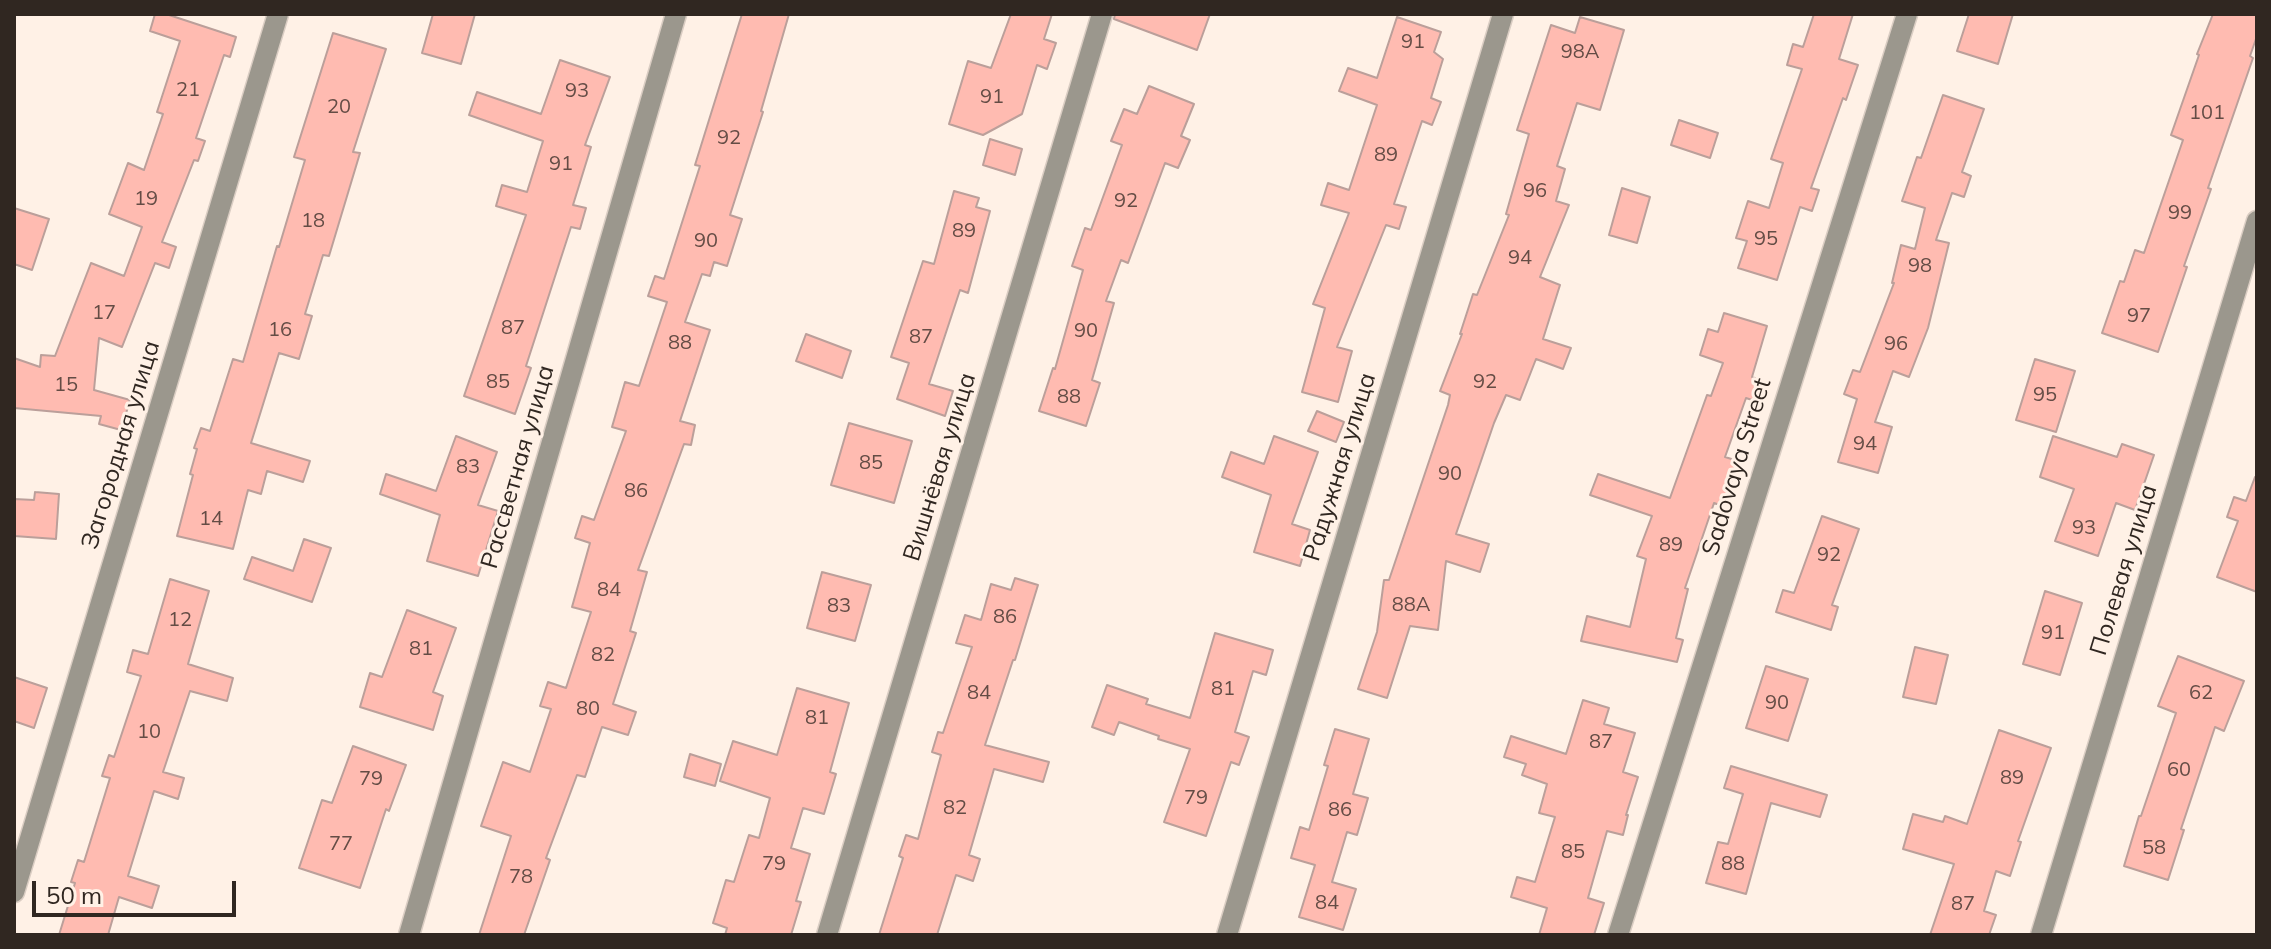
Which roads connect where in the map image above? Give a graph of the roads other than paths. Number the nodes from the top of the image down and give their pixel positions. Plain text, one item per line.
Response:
1 (278, 14) edge
2 (676, 14) edge
3 (1102, 14) edge
4 (1503, 14) edge
5 (1907, 14) edge
6 (2257, 221) edge
7 (14, 892) edge
8 (409, 935) edge
9 (827, 935) edge
10 (1227, 935) edge
11 (1618, 935) edge
12 (2041, 935) edge

1 - 7 street, Загородная улица
2 - 8 street, Рассветная улица
3 - 9 street, Вишнёвая улица
4 - 10 street, Радужная улица
5 - 11 street, Sadovaya Street
6 - 12 street, Полевая улица

